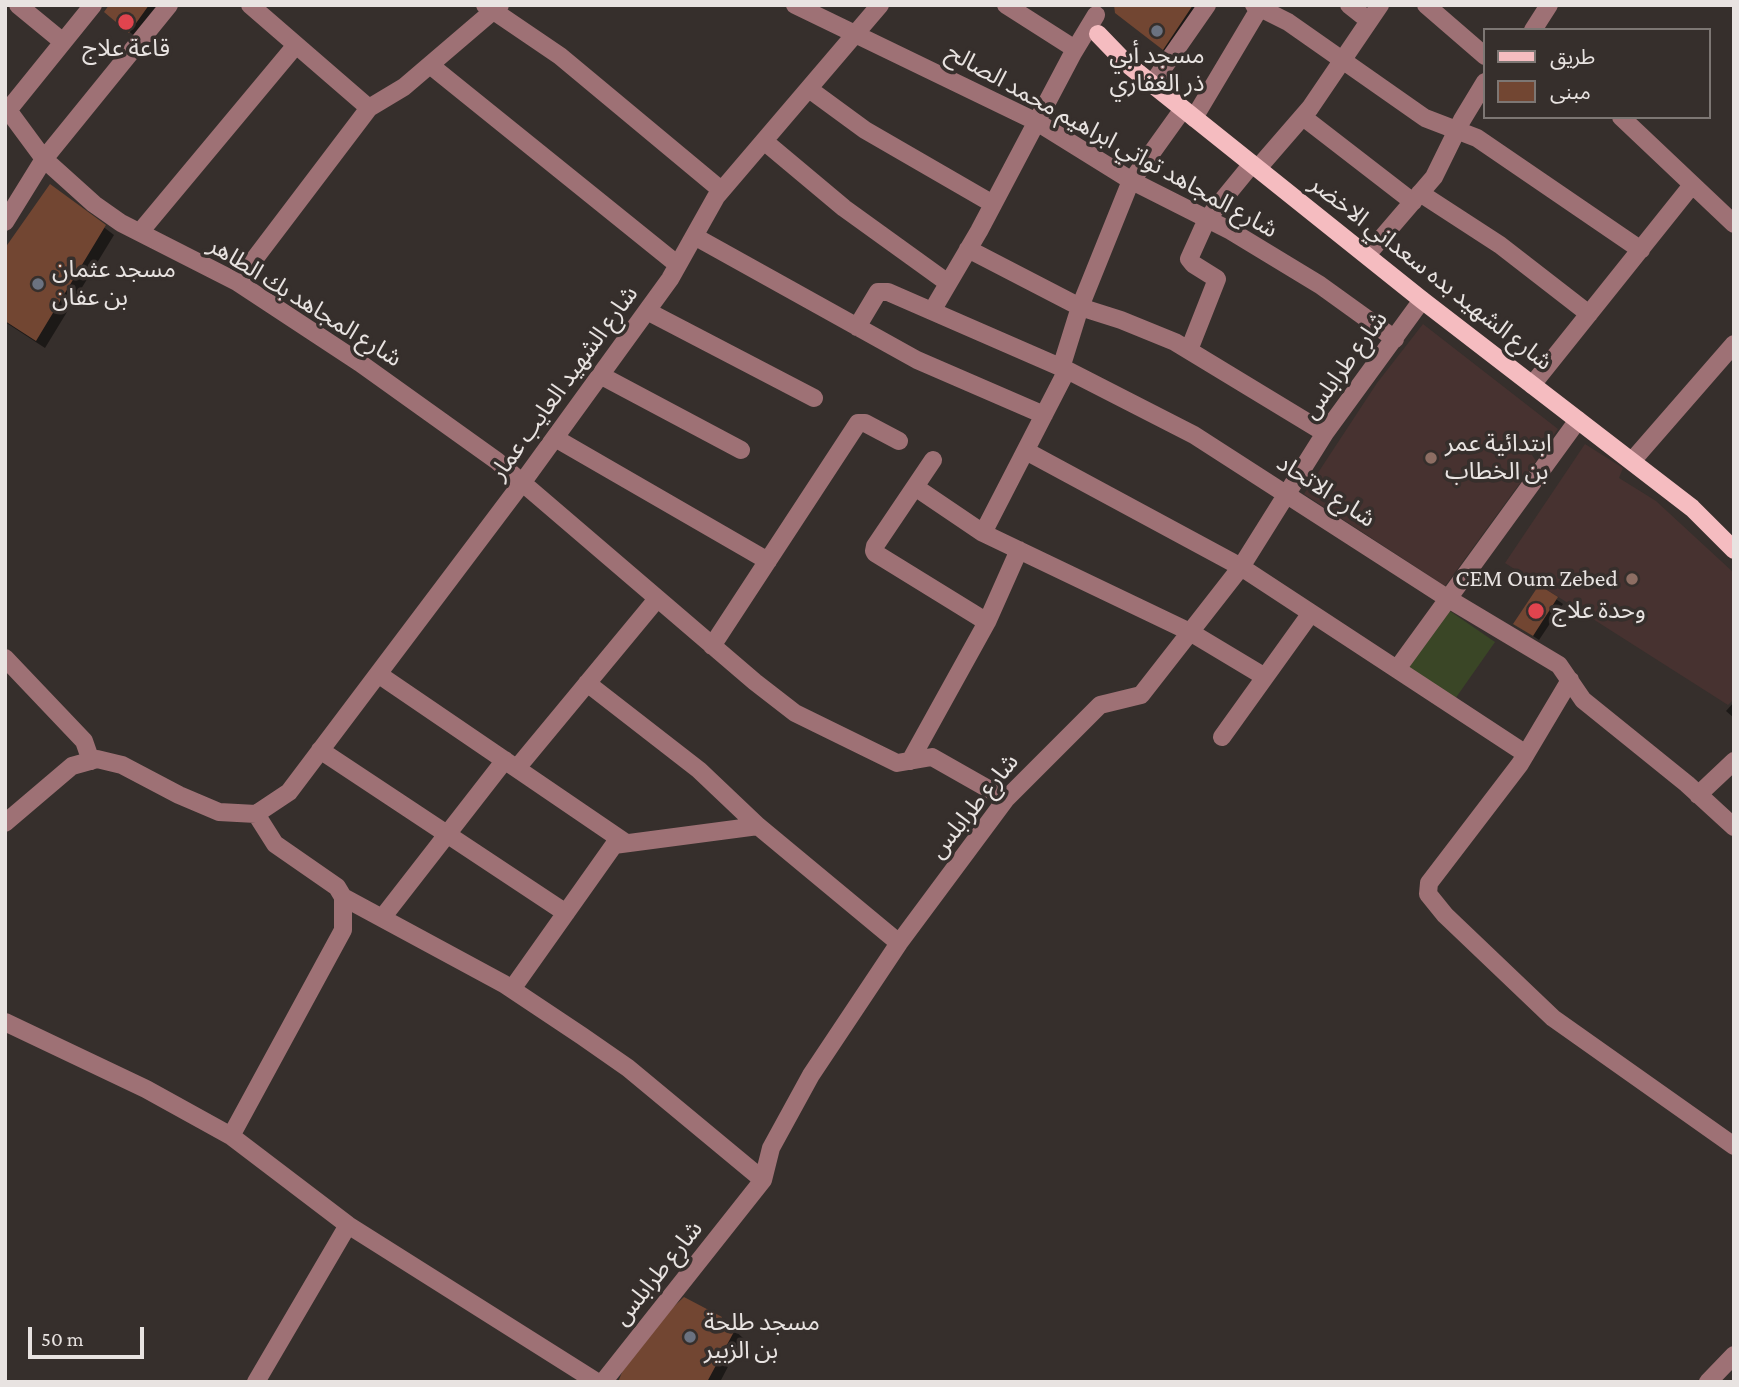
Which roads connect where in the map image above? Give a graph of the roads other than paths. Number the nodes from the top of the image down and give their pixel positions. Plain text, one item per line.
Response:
1 (18, 5) edge
2 (93, 5) edge
3 (169, 5) edge
4 (250, 5) edge
5 (795, 5) edge
6 (880, 5) edge
7 (1006, 5) edge
8 (1207, 5) edge
9 (1349, 5) edge
10 (1380, 5) edge
11 (1549, 5) edge
12 (492, 7) edge
13 (1257, 7) edge
14 (1434, 8) edge
15 (1098, 10) edge
16 (1368, 20) junction
17 (1534, 28) edge
18 (1098, 34) joint
19 (855, 35) junction
20 (63, 42) junction
21 (296, 45) junction
22 (1075, 49) junction
23 (1484, 55) edge
24 (1343, 59) junction
25 (430, 65) junction
26 (1484, 84) edge
27 (1152, 85) junction
28 (809, 89) junction
29 (7, 107) edge
30 (369, 108) junction
31 (1188, 113) junction
32 (1303, 117) junction
33 (1623, 119) edge
34 (1037, 122) junction
35 (1458, 131) junction
36 (764, 141) junction
37 (44, 159) junction
38 (1255, 166) junction
39 (1132, 181) junction
40 (1692, 185) junction
41 (722, 190) junction
42 (1417, 198) junction
43 (993, 204) junction
44 (1207, 219) junction
45 (5, 222) edge
46 (1734, 224) edge
47 (140, 232) junction
48 (694, 236) junction
49 (968, 248) junction
50 (1640, 250) junction
51 (1367, 255) junction
52 (678, 265) junction
53 (237, 282) junction
54 (948, 283) junction
55 (1422, 300) junction
56 (1080, 307) junction
57 (647, 311) junction
58 (932, 311) junction
59 (1589, 314) junction
60 (857, 327) junction
61 (1395, 339) junction
62 (1734, 345) edge
63 (1189, 350) junction
64 (1064, 369) junction
65 (600, 375) junction
66 (1532, 385) junction
67 (814, 398) dead end
68 (1044, 415) junction
69 (1578, 420) junction
70 (1325, 433) junction
71 (555, 438) junction
72 (899, 441) dead end
73 (741, 450) dead end
74 (1026, 451) junction
75 (933, 460) dead end
76 (1632, 461) junction
77 (522, 483) junction
78 (915, 487) junction
79 (1287, 495) junction
80 (983, 533) junction
81 (1019, 550) junction
82 (1734, 550) edge
83 (768, 561) junction
84 (1241, 567) junction
85 (1447, 598) junction
86 (657, 599) junction
87 (1311, 613) junction
88 (987, 622) junction
89 (1190, 632) junction
90 (712, 646) junction
91 (5, 658) edge
92 (1397, 669) junction
93 (378, 674) junction
94 (1265, 677) junction
95 (1570, 680) junction
96 (587, 682) junction
97 (1222, 737) dead end
98 (320, 750) junction
99 (1526, 754) junction
100 (91, 761) junction
101 (910, 761) junction
102 (1734, 761) edge
103 (511, 764) junction
104 (1698, 795) junction
105 (1006, 799) junction
106 (256, 814) junction
107 (5, 823) edge
108 (758, 826) junction
109 (1734, 827) edge
110 (447, 834) junction
111 (626, 843) junction
112 (343, 897) junction
113 (566, 913) junction
114 (382, 918) junction
115 (899, 943) junction
116 (512, 989) junction
117 (5, 1022) edge
118 (231, 1136) junction
119 (1734, 1146) edge
120 (763, 1181) junction
121 (348, 1225) junction
122 (1734, 1356) edge
123 (256, 1382) edge
124 (597, 1382) edge
125 (603, 1382) edge
126 (1708, 1382) edge

1 - 20 street
2 - 20 street
3 - 37 street
4 - 21 street
5 - 19 street, شارع المجاهد تواتي ابراهيم محمد الصالح
6 - 19 street, شارع الشهيد العايب عمار
7 - 22 street
8 - 27 street
9 - 16 street
10 - 16 street
11 - 17 street
12 - 25 street
12 - 41 street
13 - 24 street
13 - 31 street
14 - 23 street
15 - 18 street
15 - 22 street
16 - 24 street
18 - 27 main road, شارع الشهيد بده سعداني الاخضر
19 - 28 street, شارع الشهيد العايب عمار
19 - 34 street, شارع المجاهد تواتي ابراهيم محمد الصالح
20 - 29 street
21 - 30 street
21 - 47 street
22 - 34 street
24 - 32 street
24 - 35 street
25 - 30 street
25 - 52 street
26 - 35 street
27 - 31 main road, شارع الشهيد بده سعداني الاخضر
28 - 36 street, شارع الشهيد العايب عمار
28 - 43 street
29 - 37 street, شارع المجاهد بك الطاهر
30 - 53 street
31 - 38 main road, شارع الشهيد بده سعداني الاخضر
31 - 39 street
32 - 38 street
32 - 42 street
33 - 40 street
34 - 39 street, شارع المجاهد تواتي ابراهيم محمد الصالح
34 - 43 street
35 - 42 street
35 - 50 street
36 - 41 street, شارع الشهيد العايب عمار
36 - 54 street
37 - 45 street
37 - 47 street, شارع المجاهد بك الطاهر
38 - 44 street
38 - 51 main road, شارع الشهيد بده سعداني الاخضر
39 - 44 street, شارع المجاهد تواتي ابراهيم محمد الصالح
39 - 56 street
40 - 46 street
40 - 50 street
41 - 48 street, شارع الشهيد العايب عمار
42 - 51 street
42 - 59 street
43 - 49 street
44 - 61 street, شارع المجاهد تواتي ابراهيم محمد الصالح
44 - 63 street
47 - 53 street, شارع المجاهد بك الطاهر
48 - 52 street, شارع الشهيد العايب عمار
48 - 60 street
49 - 54 street
49 - 56 street
50 - 59 street
51 - 55 main road, شارع الشهيد بده سعداني الاخضر
52 - 57 street, شارع الشهيد العايب عمار
53 - 77 street, شارع المجاهد بك الطاهر
54 - 58 street
55 - 61 street, شارع طرابلس
55 - 66 main road, شارع الشهيد بده سعداني الاخضر
56 - 63 street
56 - 64 street
57 - 65 street, شارع الشهيد العايب عمار
57 - 67 street
58 - 60 street, شارع الاتحاد
58 - 64 street, شارع الاتحاد
59 - 66 street
60 - 68 street
61 - 70 street, شارع طرابلس
62 - 76 street
63 - 70 street
64 - 68 street
64 - 79 street, شارع الاتحاد
65 - 71 street, شارع الشهيد العايب عمار
65 - 73 street
66 - 69 main road, شارع الشهيد بده سعداني الاخضر
68 - 74 street
69 - 76 main road, شارع الشهيد بده سعداني الاخضر
69 - 85 street
70 - 79 street, شارع طرابلس
71 - 77 street, شارع الشهيد العايب عمار
71 - 83 street
72 - 83 street
74 - 80 street
74 - 84 street
75 - 78 street
76 - 82 main road, شارع الشهيد بده سعداني الاخضر
77 - 86 street, شارع المجاهد بك الطاهر
77 - 93 street, شارع الشهيد العايب عمار
78 - 80 street
78 - 88 street
79 - 84 street, شارع طرابلس
79 - 85 street, شارع الاتحاد
80 - 81 street
81 - 88 street
81 - 89 street
83 - 90 street
84 - 87 street
84 - 89 street, شارع طرابلس
85 - 92 street
85 - 95 street, شارع الاتحاد
86 - 90 street, شارع المجاهد بك الطاهر
86 - 96 street
87 - 92 street
87 - 94 street
88 - 101 street
89 - 94 street
89 - 105 street, شارع طرابلس
90 - 101 street, شارع المجاهد بك الطاهر
91 - 100 street
92 - 99 street
93 - 98 street, شارع الشهيد العايب عمار
93 - 103 street
94 - 97 street
95 - 99 street
95 - 104 street, شارع الاتحاد
96 - 103 street
96 - 108 street
98 - 106 street, شارع الشهيد العايب عمار
98 - 110 street
99 - 119 street
100 - 106 street
100 - 107 street
101 - 105 street, شارع المجاهد بك الطاهر
102 - 104 street
103 - 110 street
103 - 111 street
104 - 109 street, شارع الاتحاد
105 - 115 street, شارع طرابلس
106 - 112 street
108 - 111 street
108 - 115 street
110 - 113 street
110 - 114 street
111 - 113 street
112 - 114 street
112 - 118 street
113 - 116 street
114 - 116 street
115 - 120 street, شارع طرابلس
116 - 120 street
117 - 118 street
118 - 121 street
120 - 125 street, شارع طرابلس
121 - 123 street
121 - 124 street
122 - 126 street

